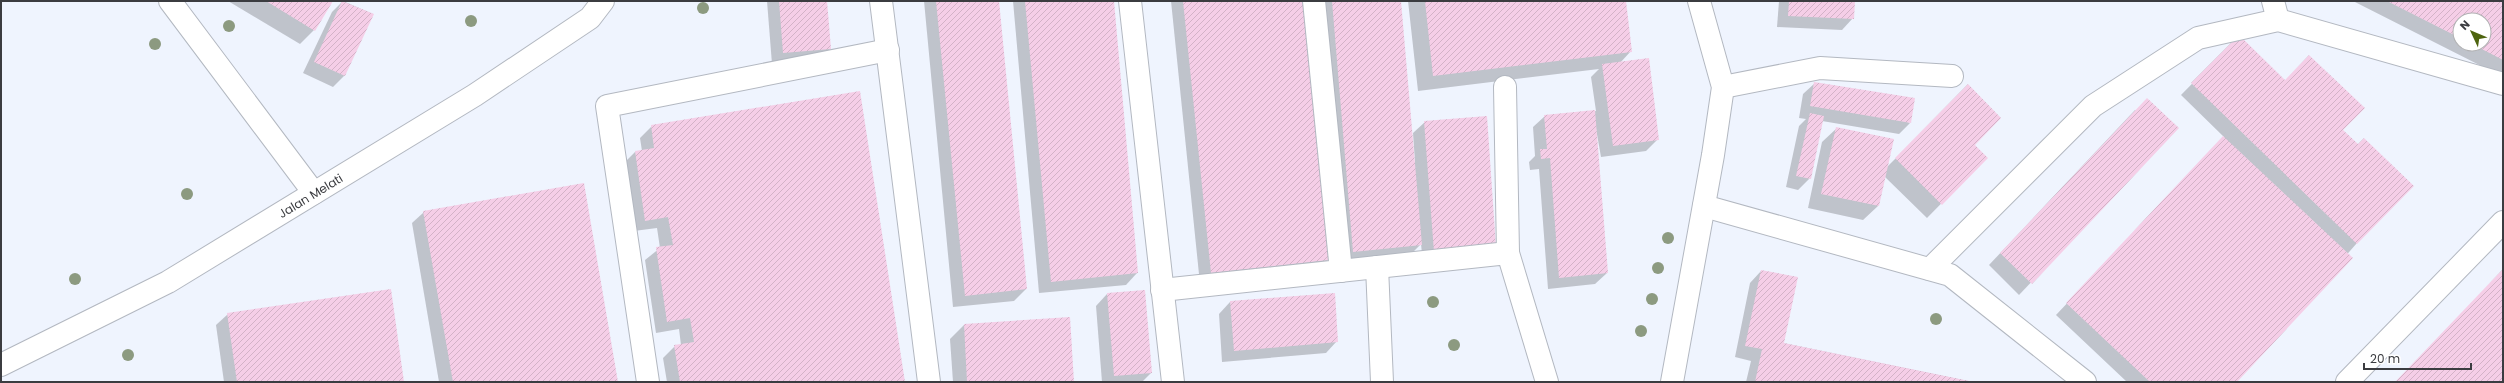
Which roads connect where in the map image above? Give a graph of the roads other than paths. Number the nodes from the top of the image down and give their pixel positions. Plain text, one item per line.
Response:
1 (170, 1) edge
2 (603, 1) edge
3 (881, 1) edge
4 (1130, 1) edge
5 (1314, 1) edge
6 (1699, 1) edge
7 (2276, 10) edge
8 (888, 50) junction
9 (1952, 76) dead end
10 (2503, 84) edge
11 (1505, 87) dead end
12 (1723, 87) junction
13 (314, 193) junction
14 (1704, 206) junction
15 (2503, 222) edge
16 (1508, 253) junction
17 (1377, 267) junction
18 (1930, 269) junction
19 (1341, 271) junction
20 (1162, 290) junction
21 (1, 365) edge
22 (648, 382) edge
23 (930, 382) edge
24 (1173, 382) edge
25 (1382, 382) edge
26 (1547, 382) edge
27 (1672, 382) edge
28 (2085, 382) edge
29 (2347, 382) edge

1 - 13 lane
2 - 13 lane, Jalan Melati
3 - 8 lane
4 - 20 lane
5 - 19 lane
6 - 12 lane
7 - 10 lane
7 - 18 lane
8 - 22 lane
8 - 23 lane
9 - 12 lane
11 - 16 lane
12 - 14 lane
13 - 21 lane, Jalan Melati
14 - 18 lane
14 - 27 lane
15 - 29 lane
16 - 17 lane
16 - 26 lane
17 - 19 lane
17 - 25 lane
18 - 28 lane
19 - 20 lane
20 - 24 lane

